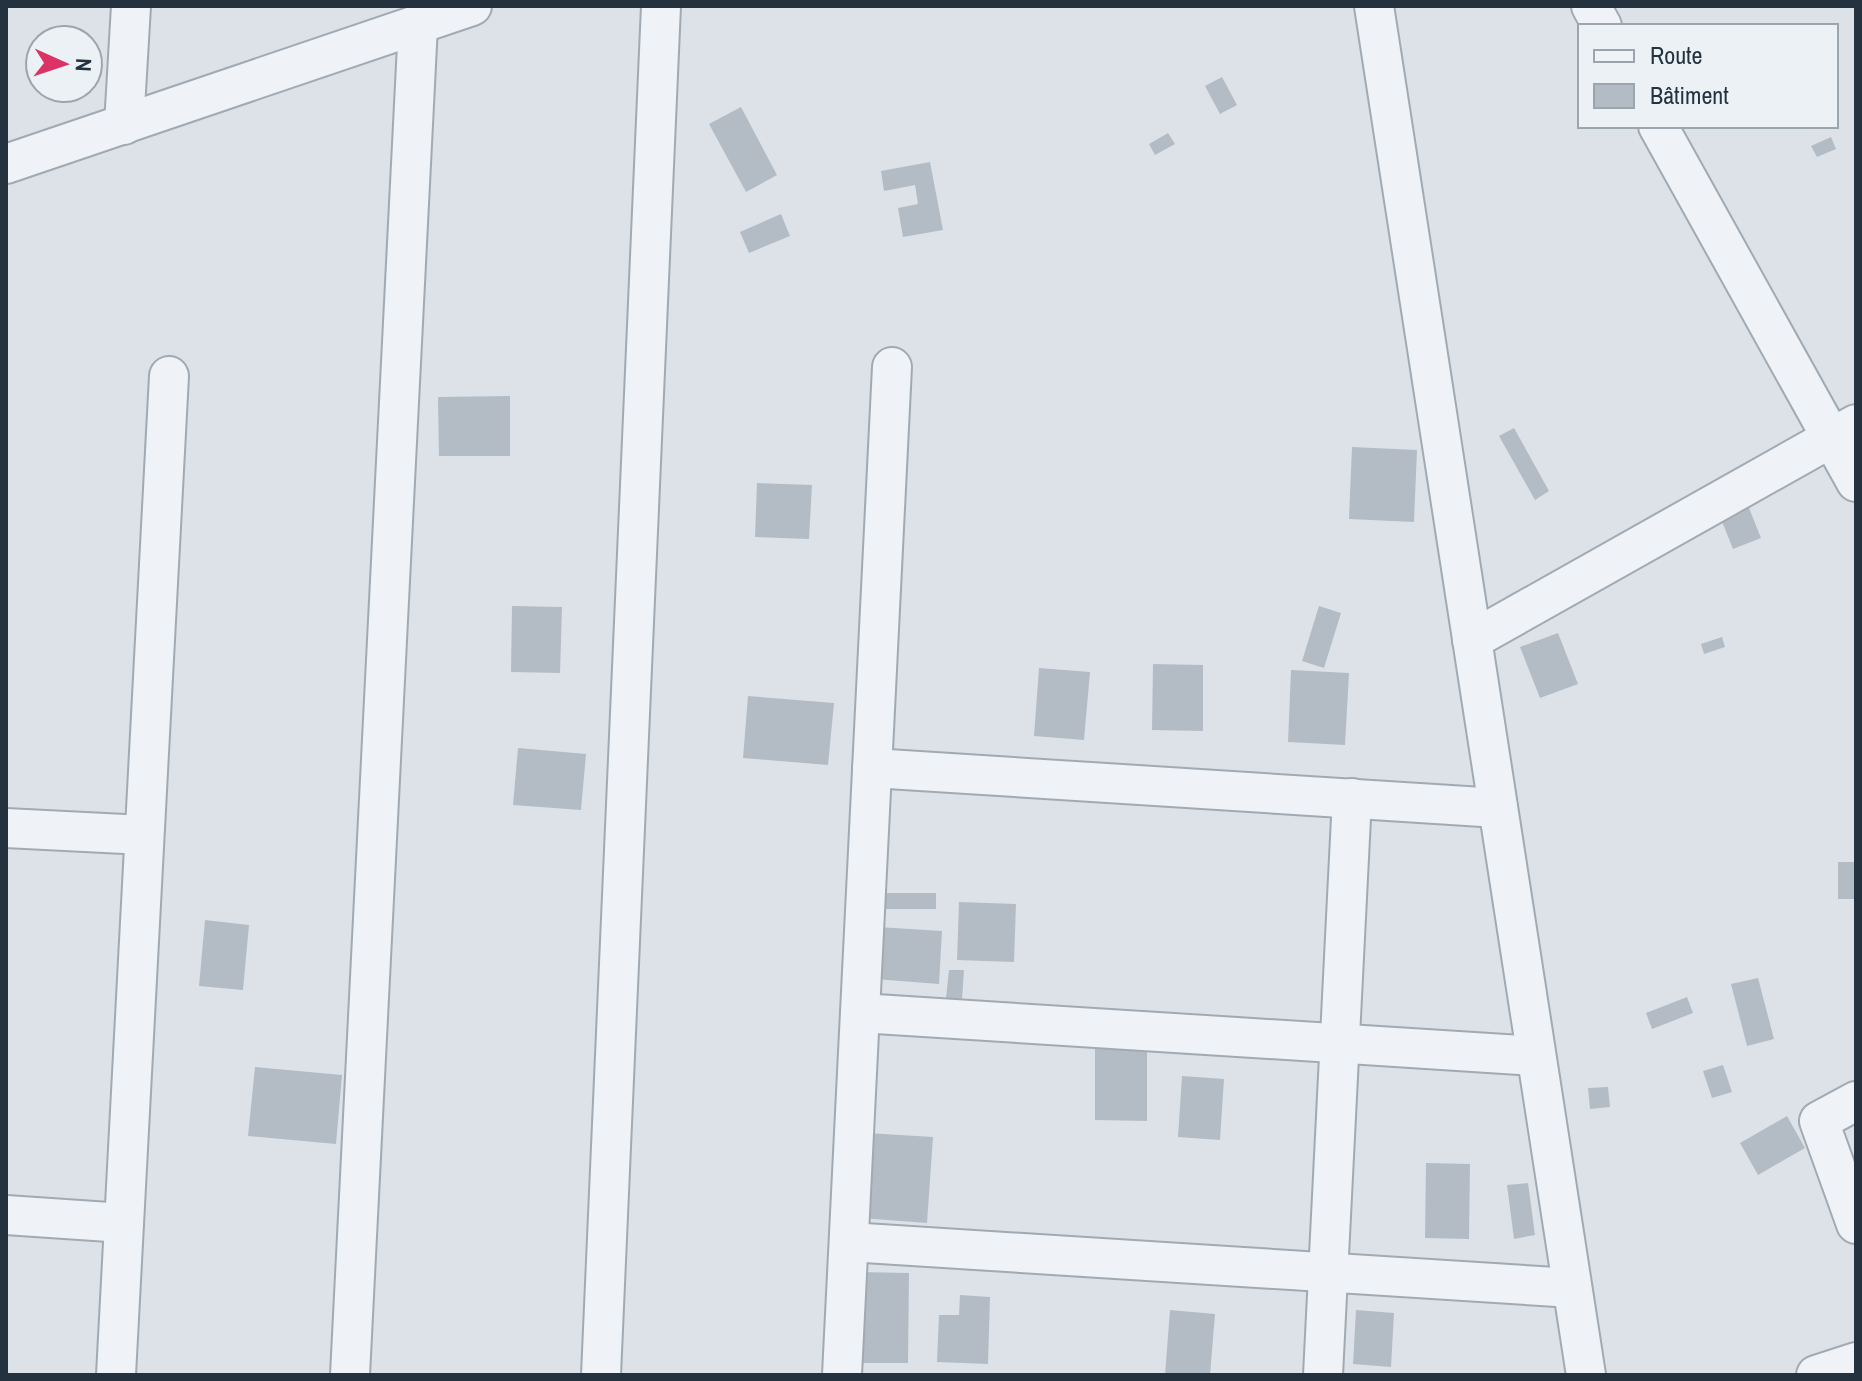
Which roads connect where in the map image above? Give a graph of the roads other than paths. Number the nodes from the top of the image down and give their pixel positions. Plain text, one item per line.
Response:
1 (131, 6) edge
2 (472, 6) edge
3 (661, 6) edge
4 (1374, 6) edge
5 (1591, 6) edge
6 (380, 22) edge
7 (1601, 24) edge
8 (418, 25) junction
9 (124, 125) junction
10 (1659, 128) edge
11 (6, 164) edge
12 (892, 367) dead end
13 (169, 376) dead end
14 (1844, 431) edge
15 (1856, 482) edge
16 (1472, 640) junction
17 (872, 768) junction
18 (1352, 798) junction
19 (1498, 808) junction
20 (6, 828) edge
21 (144, 835) junction
22 (860, 1013) junction
23 (1340, 1044) junction
24 (1536, 1056) junction
25 (1856, 1101) edge
26 (6, 1215) edge
27 (124, 1223) junction
28 (1856, 1224) edge
29 (849, 1242) junction
30 (1328, 1273) junction
31 (1572, 1288) junction
32 (1856, 1362) edge
33 (116, 1375) edge
34 (350, 1375) edge
35 (601, 1375) edge
36 (842, 1375) edge
37 (1323, 1375) edge
38 (1586, 1375) edge
39 (1816, 1375) edge

1 - 9 street
2 - 8 street
3 - 35 street
4 - 16 street
5 - 7 street
6 - 8 street
6 - 9 street
8 - 34 street
9 - 11 street
10 - 14 street
12 - 17 street
13 - 21 street
14 - 15 street
14 - 16 street
16 - 19 street
17 - 18 street
17 - 22 street
18 - 19 street
18 - 23 street
19 - 24 street
20 - 21 street
21 - 27 street
22 - 23 street
22 - 29 street
23 - 24 street
23 - 30 street
24 - 31 street
25 - 28 street
26 - 27 street
27 - 33 street
29 - 30 street
29 - 36 street
30 - 31 street
30 - 37 street
31 - 38 street
32 - 39 street

